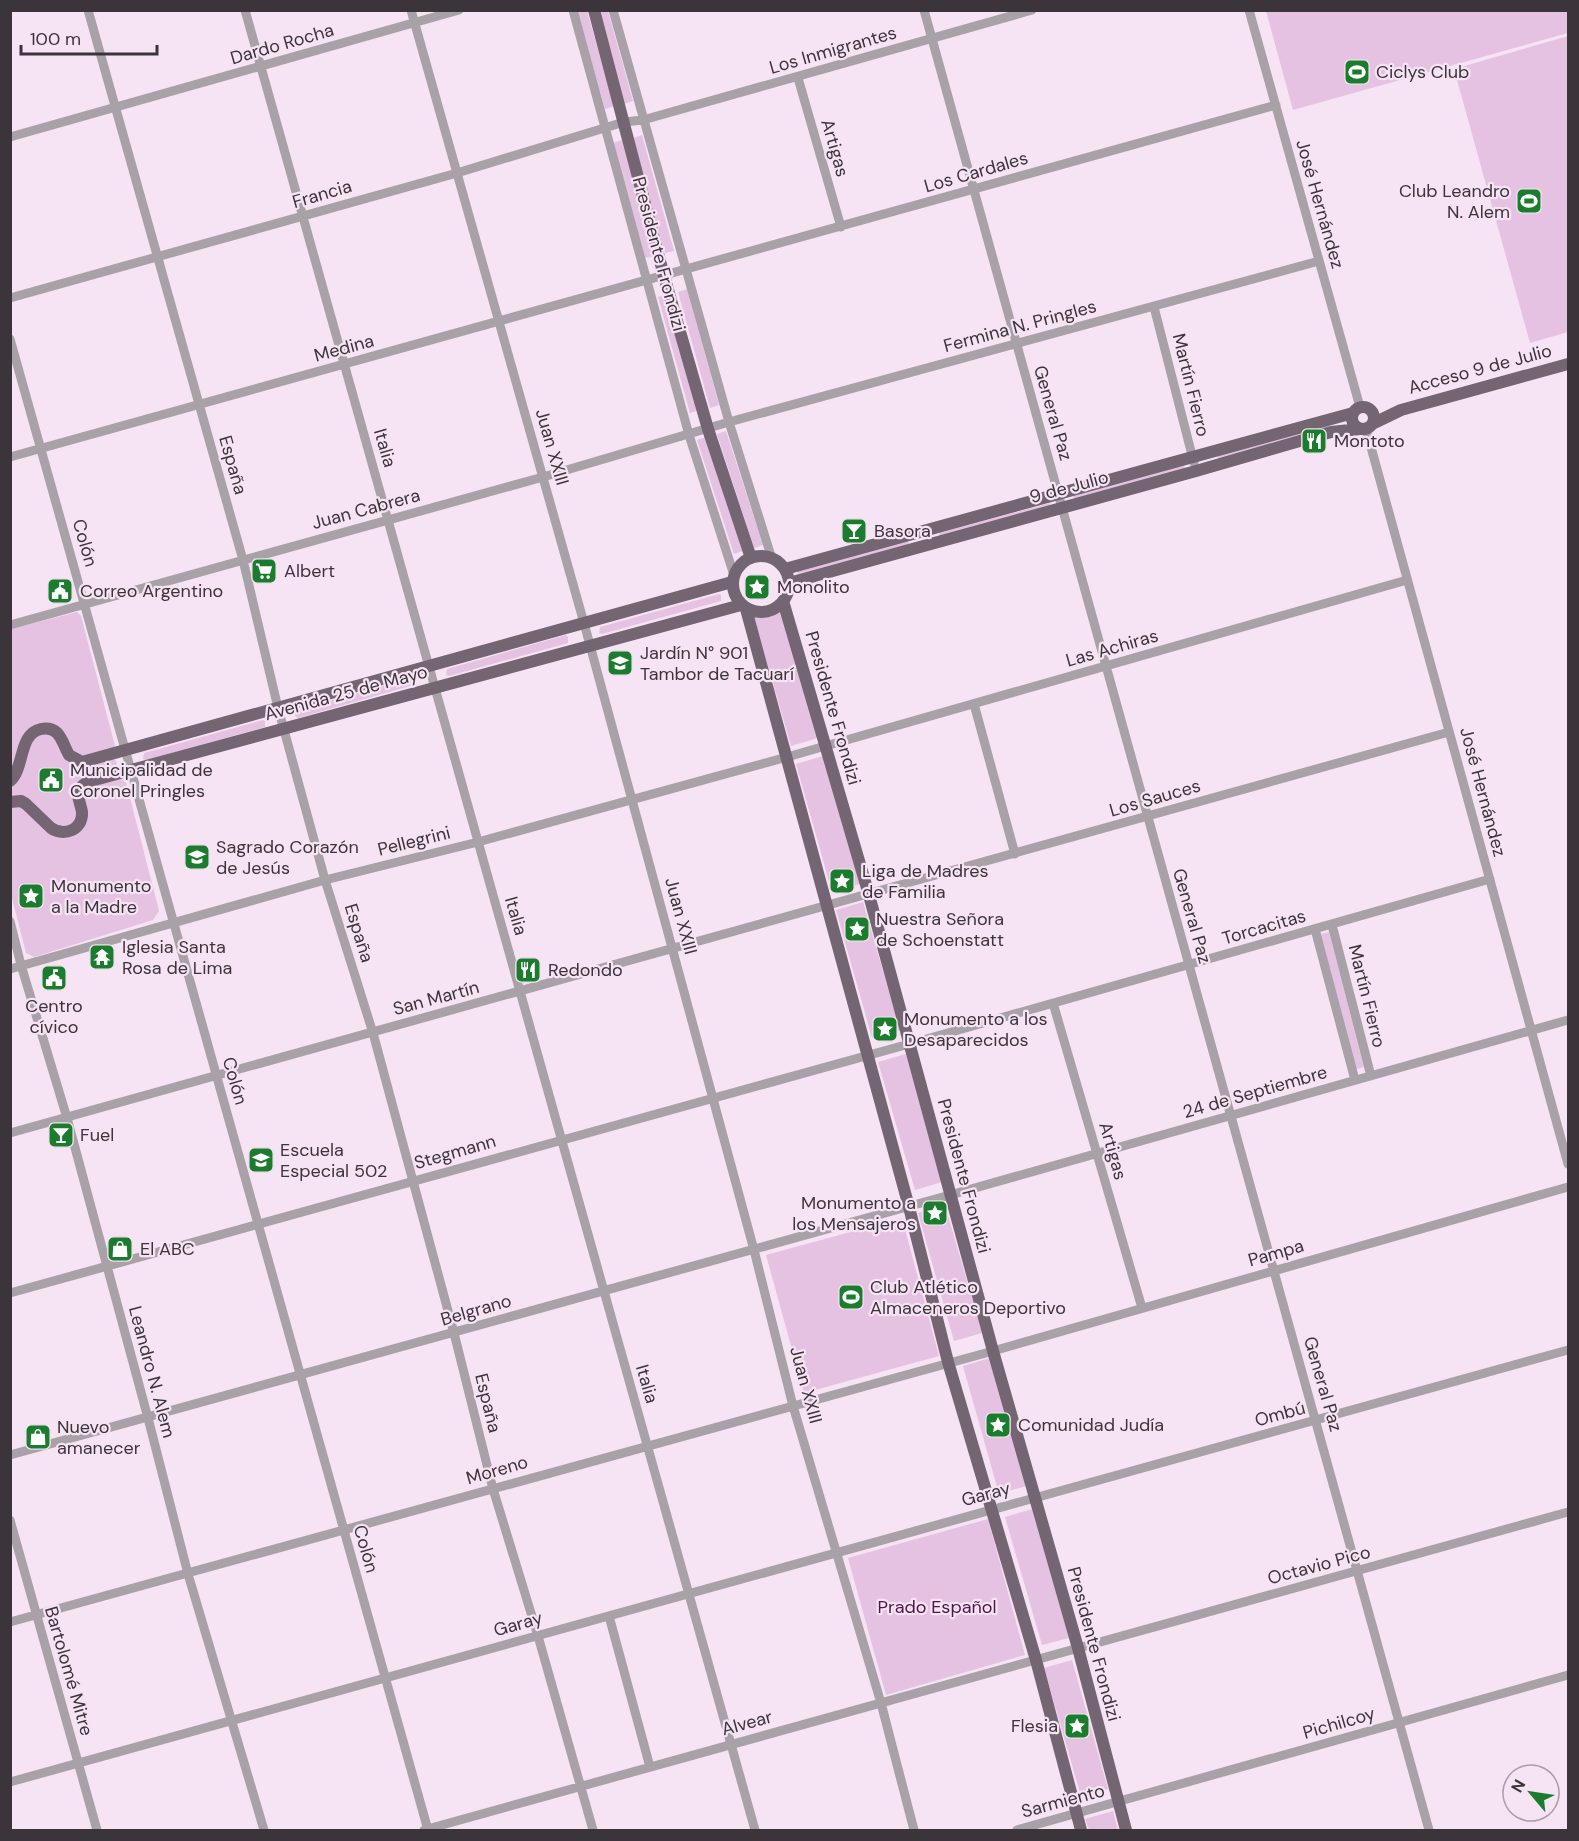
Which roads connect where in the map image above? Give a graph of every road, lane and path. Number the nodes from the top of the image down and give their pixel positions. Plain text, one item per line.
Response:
1 (88, 10) edge
2 (245, 10) edge
3 (411, 10) edge
4 (459, 10) edge
5 (573, 10) edge
6 (594, 10) edge
7 (613, 10) edge
8 (924, 10) edge
9 (1032, 10) edge
10 (1250, 10) edge
11 (415, 24) junction
12 (932, 39) junction
13 (261, 67) junction
14 (798, 78) junction
15 (1276, 105) junction
16 (115, 107) junction
17 (643, 120) junction
18 (624, 122) junction
19 (605, 128) junction
20 (10, 137) edge
21 (457, 173) junction
22 (974, 190) junction
23 (303, 216) junction
24 (841, 227) junction
25 (157, 257) junction
26 (1319, 261) junction
27 (686, 270) junction
28 (664, 276) junction
29 (648, 281) junction
30 (10, 298) edge
31 (1154, 307) junction
32 (499, 322) junction
33 (10, 339) edge
34 (1017, 345) junction
35 (1569, 364) edge
36 (345, 365) junction
37 (199, 405) junction
38 (1361, 409) junction
39 (1401, 410) junction
40 (729, 422) junction
41 (1366, 427) junction
42 (708, 429) junction
43 (689, 435) junction
44 (41, 448) junction
45 (10, 457) edge
46 (1193, 457) junction
47 (1196, 471) junction
48 (543, 477) junction
49 (1058, 494) junction
50 (1062, 508) junction
51 (388, 520) junction
52 (923, 531) junction
53 (927, 545) junction
54 (751, 558) junction
55 (772, 559) junction
56 (243, 560) junction
57 (784, 569) junction
58 (733, 578) junction
59 (1407, 580) junction
60 (789, 583) junction
61 (783, 602) junction
62 (85, 604) junction
63 (743, 607) junction
64 (584, 624) junction
65 (10, 625) edge
66 (590, 645) junction
67 (429, 666) junction
68 (1106, 667) junction
69 (435, 687) junction
70 (974, 704) junction
71 (279, 708) junction
72 (284, 728) junction
73 (1449, 732) junction
74 (826, 745) junction
75 (126, 751) junction
76 (787, 757) junction
77 (131, 770) junction
78 (10, 781) edge
79 (633, 800) junction
80 (10, 802) edge
81 (1148, 818) junction
82 (478, 843) junction
83 (1015, 854) junction
84 (1490, 879) junction
85 (325, 880) junction
86 (869, 895) junction
87 (828, 906) junction
88 (10, 921) edge
89 (174, 923) junction
90 (1332, 925) junction
91 (1315, 929) junction
92 (673, 949) junction
93 (21, 965) junction
94 (1189, 965) junction
95 (10, 969) edge
96 (520, 992) junction
97 (1053, 1003) junction
98 (1569, 1020) edge
99 (1532, 1031) junction
100 (373, 1033) junction
101 (909, 1044) junction
102 (867, 1055) junction
103 (1371, 1076) junction
104 (217, 1077) junction
105 (1355, 1080) junction
106 (712, 1098) junction
107 (1231, 1116) junction
108 (67, 1118) junction
109 (10, 1133) edge
110 (562, 1140) junction
111 (1097, 1154) junction
112 (1569, 1164) edge
113 (412, 1182) junction
114 (1569, 1187) edge
115 (950, 1195) junction
116 (909, 1207) junction
117 (258, 1225) junction
118 (754, 1250) junction
119 (107, 1267) junction
120 (1274, 1271) junction
121 (604, 1291) junction
122 (10, 1293) edge
123 (1142, 1308) junction
124 (454, 1333) junction
125 (1569, 1350) edge
126 (993, 1351) junction
127 (948, 1362) junction
128 (301, 1376) junction
129 (793, 1406) junction
130 (148, 1418) junction
131 (1316, 1421) junction
132 (647, 1446) junction
133 (10, 1455) edge
134 (493, 1489) junction
135 (1034, 1498) junction
136 (993, 1510) junction
137 (1569, 1512) edge
138 (10, 1520) edge
139 (344, 1531) junction
140 (838, 1553) junction
141 (1358, 1572) junction
142 (188, 1574) junction
143 (689, 1594) junction
144 (37, 1614) junction
145 (609, 1616) junction
146 (10, 1622) edge
147 (538, 1636) junction
148 (1078, 1648) junction
149 (1036, 1660) junction
150 (1569, 1675) edge
151 (386, 1679) junction
152 (881, 1703) junction
153 (232, 1722) junction
154 (1400, 1723) junction
155 (731, 1744) junction
156 (78, 1763) junction
157 (650, 1767) junction
158 (10, 1782) edge
159 (581, 1786) junction
160 (1118, 1802) junction
161 (1076, 1814) junction
162 (97, 1830) edge
163 (264, 1830) edge
164 (427, 1830) edge
165 (593, 1830) edge
166 (755, 1830) edge
167 (914, 1830) edge
168 (1017, 1830) edge
169 (1081, 1830) edge
170 (1126, 1830) edge
171 (1429, 1830) edge

1 - 16 street, España
2 - 13 street, Italia
3 - 11 street, Juan XXIII
4 - 11 street, Dardo Rocha
5 - 19 street, Presidente Frondizi
6 - 18 main road, Presidente Frondizi
7 - 17 street, Presidente Frondizi
8 - 12 street, General Paz
9 - 12 street, Los Inmigrantes
10 - 15 street, José Hernández
11 - 13 street, Dardo Rocha
11 - 21 street, Juan XXIII
12 - 14 street, Los Inmigrantes
12 - 22 street, General Paz
13 - 16 street, Dardo Rocha
13 - 23 street, Italia
14 - 17 street, Los Inmigrantes
14 - 24 street, Artigas
15 - 22 street, Los Cardales
15 - 26 street, José Hernández
16 - 20 street, Dardo Rocha
16 - 25 street, España
17 - 18 street, Francia
17 - 27 street, Presidente Frondizi
18 - 19 street, Francia
18 - 28 main road, Presidente Frondizi
19 - 21 street, Francia
19 - 29 street, Presidente Frondizi
21 - 23 street, Francia
21 - 32 street, Juan XXIII
22 - 24 street, Los Cardales
22 - 34 street, General Paz
23 - 25 street, Francia
23 - 36 street, Italia
24 - 27 street, Los Cardales
25 - 30 street, Francia
25 - 37 street, España
26 - 31 street, Fermina N. Pringles
26 - 38 street, José Hernández
27 - 28 street, Medina
27 - 40 street, Presidente Frondizi
28 - 29 street, Medina
28 - 42 main road, Presidente Frondizi
29 - 32 street, Medina
29 - 43 street, Presidente Frondizi
31 - 34 street, Fermina N. Pringles
31 - 46 street, Martín Fierro
32 - 36 street, Medina
32 - 48 street, Juan XXIII
33 - 44 street, Colón
34 - 40 street, Fermina N. Pringles
34 - 49 street, General Paz
35 - 39 main road, Acceso 9 de Julio
36 - 37 street, Medina
36 - 51 street, Italia
37 - 44 street, Medina
37 - 56 street, España
38 - 39 main road, Acceso 9 de Julio
38 - 41 main road
38 - 41 main road
38 - 46 main road, 9 de Julio
39 - 41 main road, Acceso 9 de Julio
40 - 42 street, Juan Cabrera
40 - 55 street, Presidente Frondizi
41 - 47 main road, 9 de Julio
41 - 59 street, José Hernández
42 - 43 street, Juan Cabrera
42 - 54 main road, Presidente Frondizi
43 - 48 street, Juan Cabrera
43 - 58 street, Presidente Frondizi
44 - 45 street, Medina
44 - 62 street, Colón
46 - 47 street, Martín Fierro
46 - 49 main road, 9 de Julio
47 - 50 main road, 9 de Julio
48 - 51 street, Juan Cabrera
48 - 64 street, Juan XXIII
49 - 50 street, General Paz
49 - 52 main road, 9 de Julio
50 - 53 main road, 9 de Julio
50 - 68 street, General Paz
51 - 56 street, Juan Cabrera
51 - 67 street, Italia
52 - 53 main road
52 - 57 main road, 9 de Julio
53 - 60 main road, 9 de Julio
54 - 55 main road
54 - 58 main road
55 - 57 main road
56 - 62 street, Juan Cabrera
56 - 71 street, España
57 - 60 main road
58 - 63 main road
58 - 64 main road, Avenida 25 de Mayo
59 - 68 street, Las Achiras
59 - 73 street, José Hernández
60 - 61 main road
61 - 63 main road
61 - 74 main road, Presidente Frondizi
62 - 65 street, Juan Cabrera
62 - 75 street, Colón
63 - 66 main road, Avenida 25 de Mayo
63 - 76 main road
64 - 66 street, Juan XXIII
64 - 67 main road, Avenida 25 de Mayo
66 - 69 main road, Avenida 25 de Mayo
66 - 79 street, Juan XXIII
67 - 69 street, Italia
67 - 71 main road, Avenida 25 de Mayo
68 - 70 street, Las Achiras
68 - 81 street, General Paz
69 - 72 main road, Avenida 25 de Mayo
69 - 82 street, Italia
70 - 74 street, Las Achiras
70 - 83 street
71 - 72 street, España
71 - 75 main road, Avenida 25 de Mayo
72 - 77 main road, Avenida 25 de Mayo
72 - 85 street, España
73 - 81 street, Los Sauces
73 - 84 street, José Hernández
74 - 76 street, Pellegrini
74 - 86 main road, Presidente Frondizi
75 - 77 street, Colón
75 - 78 main road, Avenida 25 de Mayo
76 - 79 street, Pellegrini
76 - 87 main road
77 - 80 main road, Avenida 25 de Mayo
77 - 89 street, Colón
79 - 82 street, Pellegrini
79 - 92 street, Juan XXIII
81 - 83 street, Los Sauces
81 - 94 street, General Paz
82 - 85 street, Pellegrini
82 - 96 street, Italia
83 - 86 street, Los Sauces
84 - 90 street, Torcacitas
84 - 99 street, José Hernández
85 - 89 street, Pellegrini
85 - 100 street, España
86 - 87 street, San Martín
86 - 101 main road, Presidente Frondizi
87 - 92 street, San Martín
87 - 102 main road
88 - 93 street, Leandro N. Alem
89 - 93 street, Pellegrini
89 - 104 street, Colón
90 - 91 street, Torcacitas
90 - 103 street, Martín Fierro
91 - 94 street, Torcacitas
91 - 105 street, Martín Fierro
92 - 96 street, San Martín
92 - 106 street, Juan XXIII
93 - 95 street, Pellegrini
93 - 108 street, Leandro N. Alem
94 - 97 street, Torcacitas
94 - 107 street, General Paz
96 - 100 street, San Martín
96 - 110 street, Italia
97 - 101 street, Torcacitas
97 - 111 street, Artigas
98 - 99 street, 24 de Septiembre
99 - 103 street, 24 de Septiembre
99 - 112 street, José Hernández
100 - 104 street, San Martín
100 - 113 street, España
101 - 102 street, Stegmann
101 - 115 main road, Presidente Frondizi
102 - 106 street, Stegmann
102 - 116 main road
103 - 105 street, 24 de Septiembre
104 - 108 street, San Martín
104 - 117 street, Colón
105 - 107 street, 24 de Septiembre
106 - 110 street, Stegmann
106 - 118 street, Juan XXIII
107 - 111 street, 24 de Septiembre
107 - 120 street, General Paz
108 - 109 street, San Martín
108 - 119 street, Leandro N. Alem
110 - 113 street, Stegmann
110 - 121 street, Italia
111 - 115 street, 24 de Septiembre
111 - 123 street, Artigas
113 - 117 street, Stegmann
113 - 124 street, España
114 - 120 street, Pampa
115 - 116 street, Belgrano
115 - 126 main road, Presidente Frondizi
116 - 118 street, Belgrano
116 - 127 main road
117 - 119 street, Stegmann
117 - 128 street, Colón
118 - 121 street, Belgrano
118 - 129 street, Juan XXIII
119 - 122 street, Stegmann
119 - 130 street, Leandro N. Alem
120 - 123 street, Pampa
120 - 131 street, General Paz
121 - 124 street, Belgrano
121 - 132 street, Italia
123 - 126 street, Pampa
124 - 128 street, Belgrano
124 - 134 street, España
125 - 131 street, Ombú
126 - 127 street, Moreno
126 - 135 main road, Presidente Frondizi
127 - 129 street, Moreno
127 - 136 main road
128 - 130 street, Belgrano
128 - 139 street, Colón
129 - 132 street, Moreno
129 - 140 street, Juan XXIII
130 - 133 street, Belgrano
130 - 142 street, Leandro N. Alem
131 - 135 street, Ombú
131 - 141 street, General Paz
132 - 134 street, Moreno
132 - 143 street, Italia
134 - 139 street, Moreno
134 - 147 street, España
135 - 136 street, Garay
135 - 148 main road, Presidente Frondizi
136 - 140 street, Garay
136 - 149 main road
137 - 141 street, Octavio Pico
138 - 144 street, Bartolomé Mitre
139 - 142 street, Moreno
139 - 151 street, Colón
140 - 143 street, Garay
140 - 152 street, Juan XXIII
141 - 148 street, Octavio Pico
141 - 154 street, General Paz
142 - 144 street, Moreno
142 - 153 street, Leandro N. Alem
143 - 145 street, Garay
143 - 155 street, Italia
144 - 146 street, Moreno
144 - 156 street, Bartolomé Mitre
145 - 147 street, Garay
145 - 157 street
147 - 151 street, Garay
147 - 159 street, España
148 - 149 street, Alvear
148 - 160 main road, Presidente Frondizi
149 - 152 street, Alvear
149 - 161 main road
150 - 154 street, Pichilcoy
151 - 153 street, Garay
151 - 164 street, Colón
152 - 155 street, Alvear
152 - 167 street, Juan XXIII
153 - 156 street, Garay
153 - 163 street, Leandro N. Alem
154 - 160 street, Pichilcoy
154 - 171 street, General Paz
155 - 157 street, Alvear
155 - 166 street, Italia
156 - 158 street, Garay
156 - 162 street, Bartolomé Mitre
157 - 159 street, Alvear
159 - 164 street, Alvear
159 - 165 street, España
160 - 161 street, Sarmiento
160 - 170 main road, Presidente Frondizi
161 - 168 street, Sarmiento
161 - 169 main road

